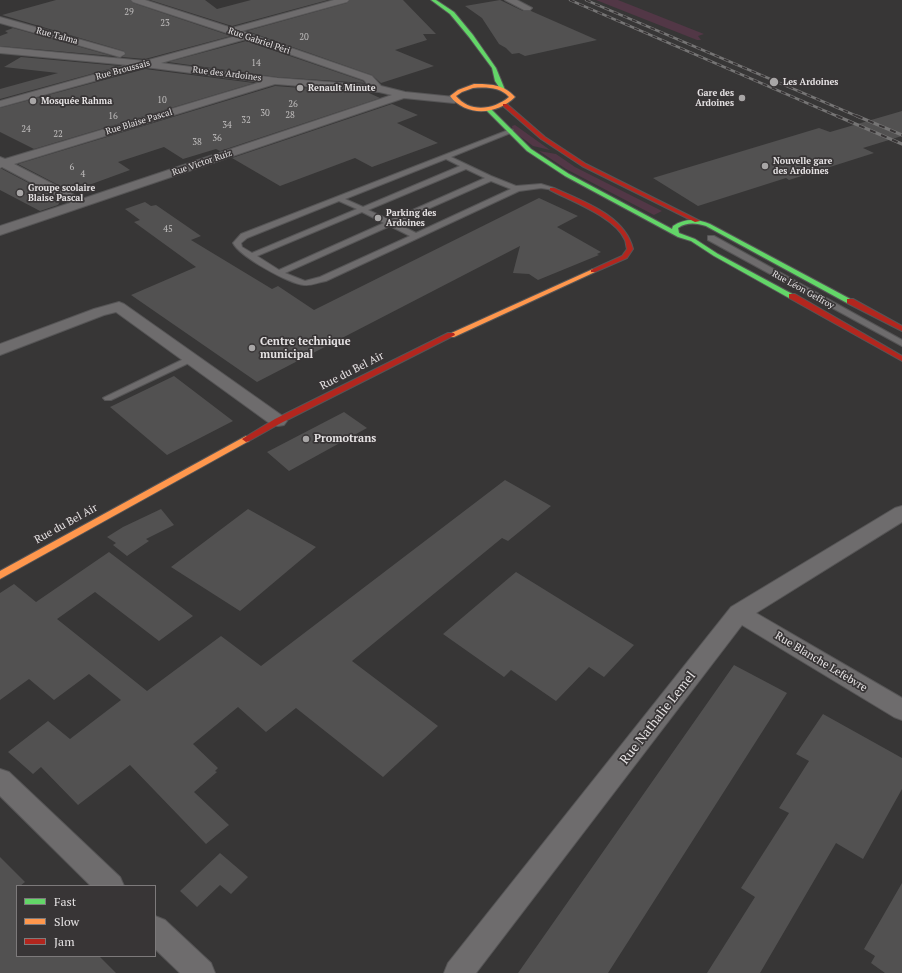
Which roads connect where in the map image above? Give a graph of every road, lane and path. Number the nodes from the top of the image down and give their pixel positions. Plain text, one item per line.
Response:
1 (136, 0) edge
2 (344, 0) edge
3 (432, 0) edge
4 (510, 0) edge
5 (423, 3) dead end
6 (527, 8) dead end
7 (0, 20) edge
8 (232, 31) junction
9 (246, 36) junction
10 (462, 39) dead end
11 (0, 50) edge
12 (114, 52) junction
13 (162, 59) junction
14 (101, 61) junction
15 (147, 64) junction
16 (277, 80) junction
17 (503, 89) junction
18 (379, 90) junction
19 (405, 95) junction
20 (454, 100) junction
21 (0, 104) edge
22 (505, 105) junction
23 (488, 109) junction
24 (511, 131) junction
25 (446, 157) junction
26 (1, 163) edge
27 (466, 166) junction
28 (492, 178) junction
29 (552, 188) joint
30 (517, 189) junction
31 (341, 199) junction
32 (82, 204) junction
33 (362, 210) junction
34 (697, 222) junction
35 (391, 224) junction
36 (0, 231) edge
37 (676, 233) junction
38 (416, 236) junction
39 (711, 238) dead end
40 (252, 256) junction
41 (280, 272) junction
42 (902, 329) edge
43 (902, 343) edge
44 (0, 350) edge
45 (902, 358) edge
46 (190, 359) junction
47 (108, 398) dead end
48 (278, 421) junction
49 (902, 513) edge
50 (0, 575) edge
51 (739, 613) junction
52 (902, 710) edge
53 (0, 780) edge
54 (109, 885) edge
55 (156, 931) edge
56 (201, 973) edge
57 (458, 973) edge

1 - 8 street, Rue Gabriel Péri
2 - 8 street
3 - 17 street
4 - 6 street
5 - 10 street
7 - 12 street, Rue Talma
8 - 9 street, Rue Gabriel Péri
9 - 13 street, Rue Broussais
9 - 18 street, Rue Gabriel Péri
11 - 14 street, Rue des Ardoines
12 - 13 street, Rue Talma
12 - 14 street
13 - 15 street, Rue Broussais
14 - 15 street, Rue des Ardoines
15 - 16 street, Rue des Ardoines
15 - 21 street, Rue Broussais
16 - 18 street, Rue des Ardoines
16 - 26 street, Rue Blaise Pascal
17 - 20 street
17 - 22 street
18 - 19 street, Rue des Ardoines
19 - 20 street, Rue des Ardoines
19 - 32 street, Rue Victor Ruiz
20 - 23 street
22 - 23 street
22 - 34 street
23 - 24 street
24 - 25 lane
24 - 37 street
25 - 27 lane
25 - 31 lane
26 - 32 street
27 - 28 lane
27 - 33 lane
28 - 30 lane
28 - 35 lane
29 - 30 lane
29 - 48 street, Rue du Bel Air
30 - 38 lane
31 - 33 lane
31 - 40 lane
32 - 36 street, Rue Victor Ruiz
33 - 35 lane
33 - 40 lane
34 - 37 street
34 - 42 street, Rue Léon Geffroy
35 - 38 lane
35 - 41 lane
37 - 45 street, Rue Léon Geffroy
38 - 41 lane
39 - 43 lane
40 - 41 lane
44 - 46 street
46 - 47 lane
46 - 48 street
48 - 50 street, Rue du Bel Air
49 - 51 street, Rue Nathalie Lemel
51 - 52 street, Rue Blanche Lefebvre
51 - 57 street, Rue Nathalie Lemel
53 - 54 street
55 - 56 street

